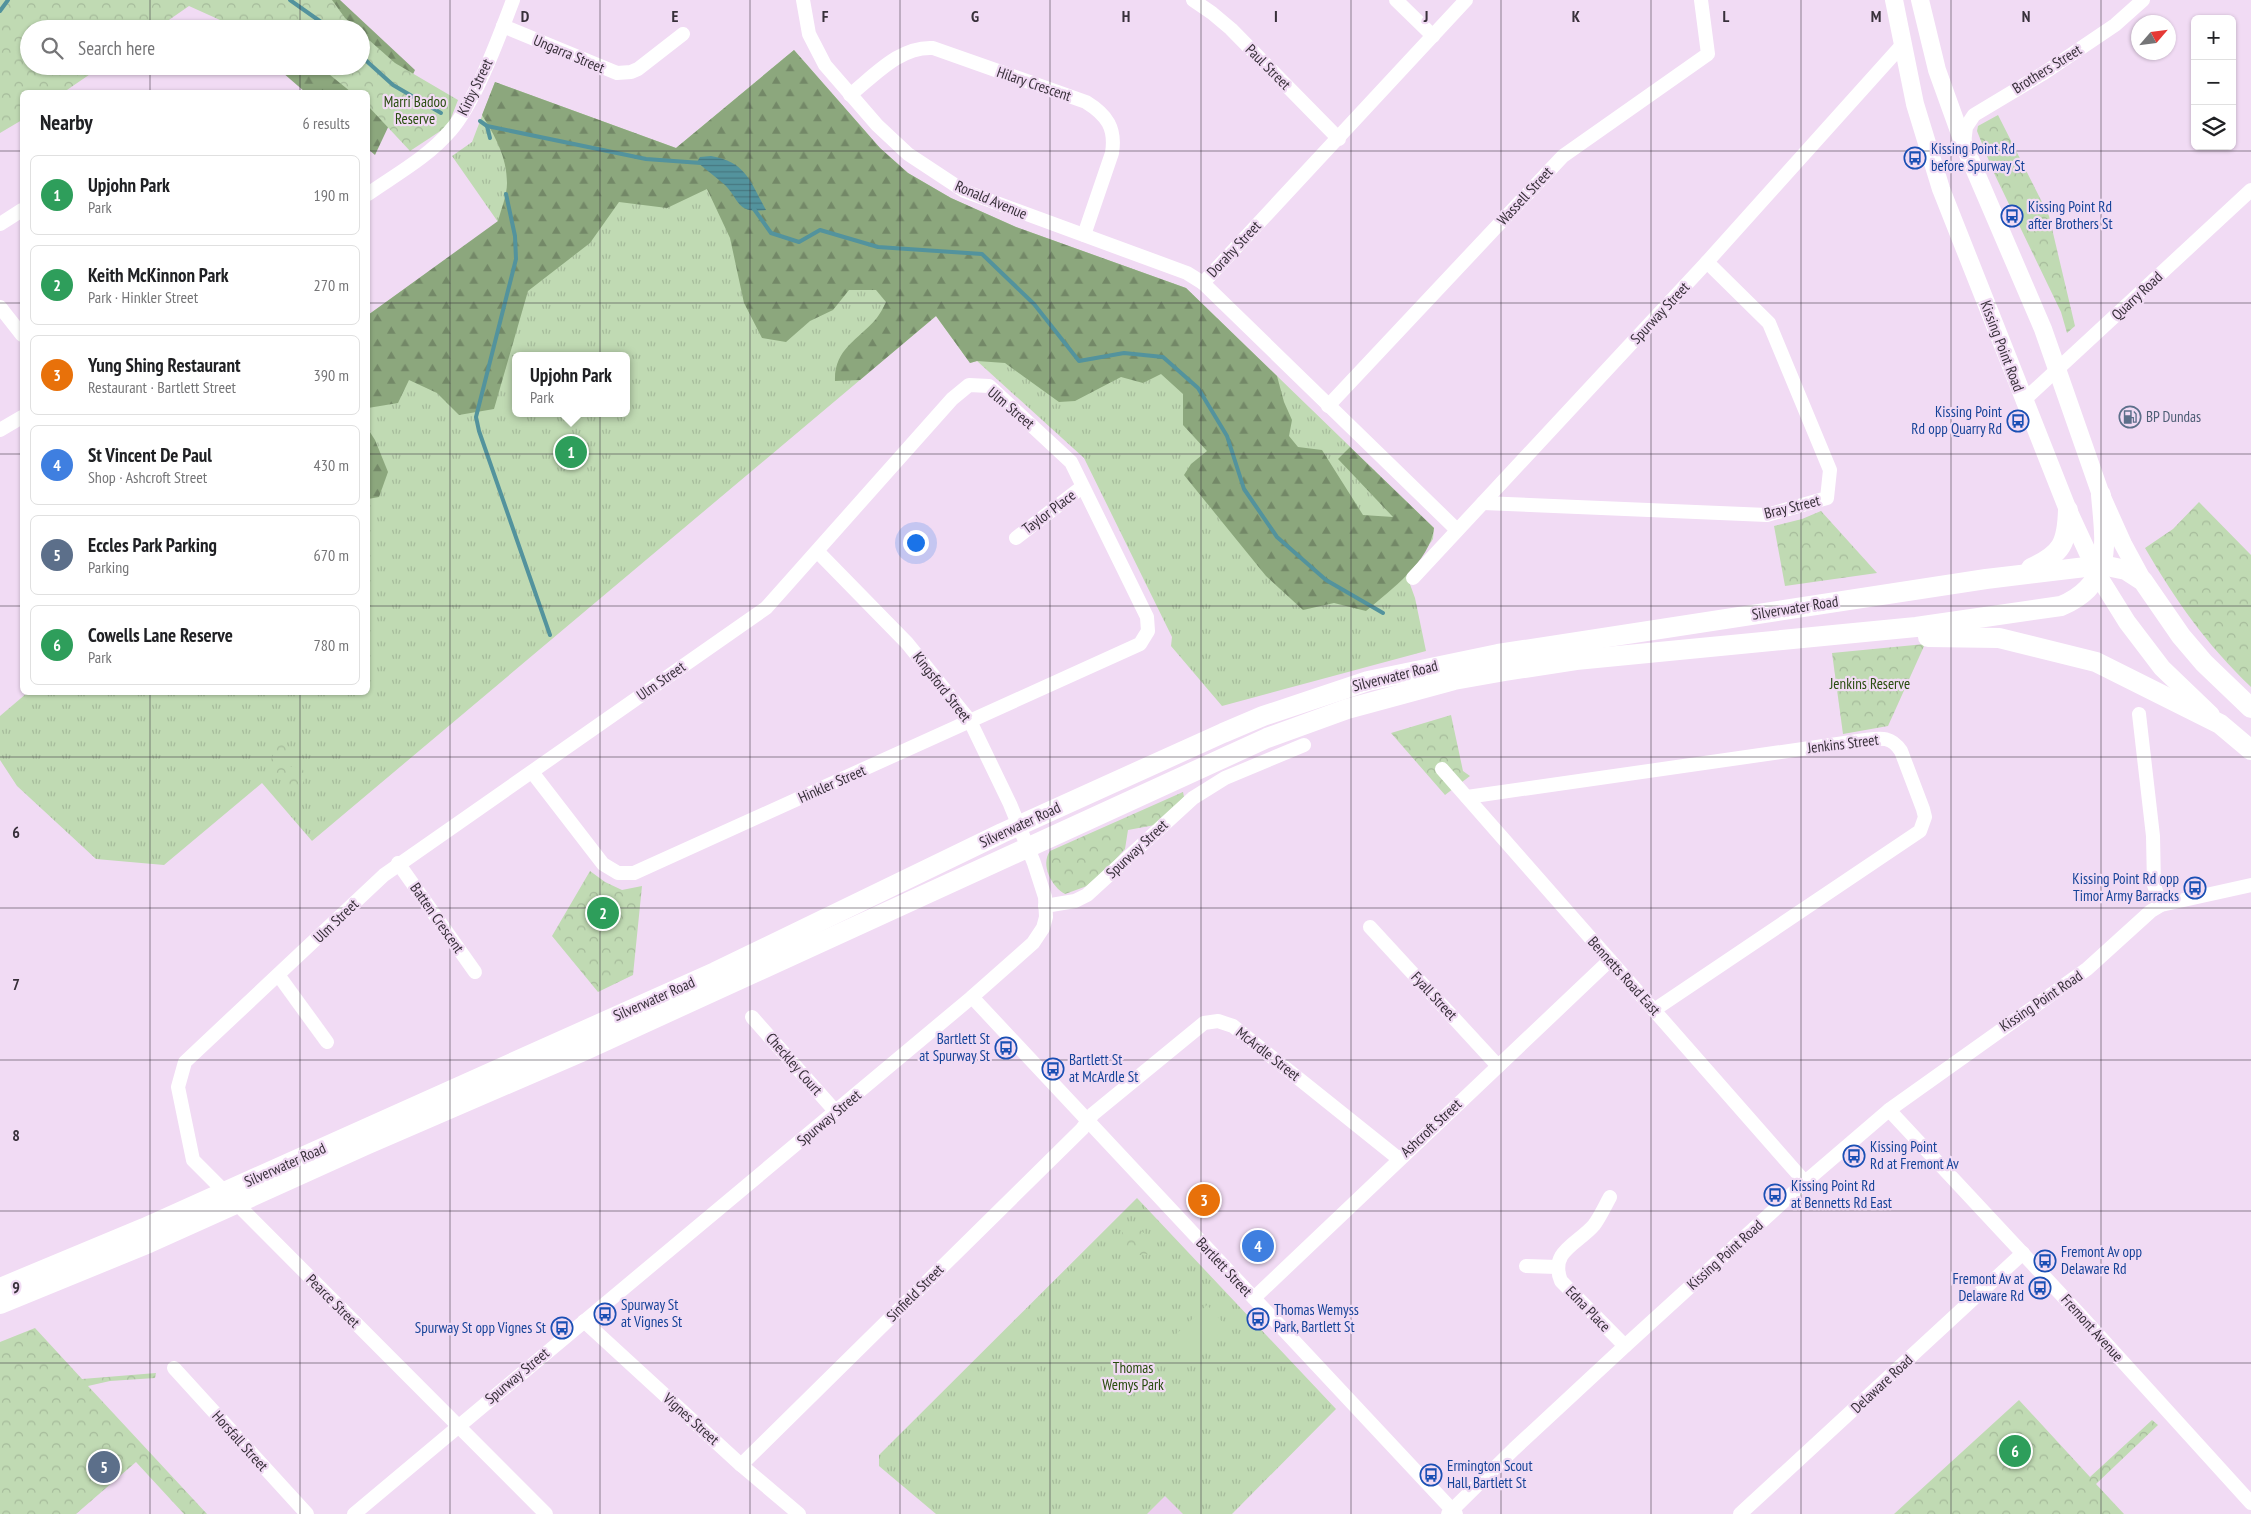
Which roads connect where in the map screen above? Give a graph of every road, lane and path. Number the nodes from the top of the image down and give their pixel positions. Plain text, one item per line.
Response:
1 (513, 0) edge
2 (803, 0) edge
3 (1193, 0) edge
4 (1396, 0) edge
5 (1466, 0) edge
6 (1701, 0) edge
7 (1894, 0) edge
8 (1920, 0) edge
9 (2143, 0) edge
10 (504, 26) junction
11 (683, 34) dead end
12 (1433, 36) junction
13 (1903, 44) junction
14 (850, 95) junction
15 (1339, 139) junction
16 (1964, 145) junction
17 (370, 193) edge
18 (2249, 197) edge
19 (20, 211) edge
20 (0, 224) edge
21 (1084, 235) junction
22 (1707, 262) junction
23 (1203, 282) junction
24 (0, 307) edge
25 (20, 332) edge
26 (2059, 369) junction
27 (2023, 400) junction
28 (1328, 406) junction
29 (20, 418) edge
30 (0, 430) edge
31 (1082, 487) junction
32 (2101, 495) junction
33 (1483, 503) junction
34 (2068, 510) junction
35 (1457, 530) junction
36 (1016, 538) dead end
37 (818, 552) junction
38 (2098, 569) junction
39 (2015, 575) junction
40 (1413, 578) dead end
41 (2143, 581) junction
42 (1147, 617) joint
43 (1832, 636) junction
44 (2251, 708) edge
45 (2139, 714) dead end
46 (970, 721) junction
47 (2220, 724) junction
48 (1304, 745) dead end
49 (2251, 750) edge
50 (1442, 769) dead end
51 (532, 772) junction
52 (1467, 797) junction
53 (1020, 825) junction
54 (1028, 847) junction
55 (398, 863) junction
56 (2251, 885) edge
57 (2161, 905) junction
58 (1046, 906) junction
59 (1370, 927) dead end
60 (1610, 960) junction
61 (475, 972) dead end
62 (279, 976) junction
63 (972, 997) junction
64 (1654, 1010) junction
65 (752, 1017) dead end
66 (327, 1042) dead end
67 (1498, 1066) junction
68 (1889, 1110) junction
69 (836, 1112) junction
70 (1088, 1122) junction
71 (1399, 1158) junction
72 (208, 1176) joint
73 (1805, 1182) junction
74 (1610, 1197) dead end
75 (2023, 1253) junction
76 (1526, 1266) dead end
77 (1557, 1267) junction
78 (0, 1288) edge
79 (1254, 1298) junction
80 (0, 1304) edge
81 (584, 1321) junction
82 (1625, 1346) junction
83 (174, 1368) dead end
84 (457, 1427) junction
85 (741, 1465) junction
86 (2251, 1503) edge
87 (1452, 1513) edge
88 (307, 1514) edge
89 (354, 1514) edge
90 (546, 1514) edge
91 (800, 1514) edge
92 (1740, 1514) edge

1 - 10 street, Kirby Street
2 - 14 street, Ronald Avenue
3 - 15 street, Paul Street
4 - 12 street
5 - 12 street, Dorahy Street
6 - 28 street, Wassell Street
7 - 13 main road, Kissing Point Road
8 - 16 main road
9 - 16 street, Brothers Street
10 - 11 street, Ungarra Street
10 - 17 street, Kirby Street
12 - 15 street, Dorahy Street
13 - 22 street, Spurway Street
13 - 27 main road, Kissing Point Road
14 - 21 street, Ronald Avenue
14 - 21 street, Hilary Crescent
15 - 23 street, Dorahy Street
16 - 26 main road
18 - 26 street, Quarry Road
19 - 20 street
21 - 23 street, Ronald Avenue
22 - 33 street, Spurway Street
22 - 33 street, Bray Street
23 - 28 street, Dorahy Street
24 - 25 street
26 - 27 street, Quarry Road
26 - 32 main road
27 - 34 main road, Kissing Point Road
28 - 35 street, Dorahy Street
29 - 30 street
31 - 36 street, Taylor Place
31 - 37 street, Ulm Street
31 - 42 street, Ulm Street
32 - 38 highway
32 - 41 main road
33 - 35 street, Spurway Street
34 - 38 main road, Kissing Point Road
34 - 39 highway
35 - 40 street, Spurway Street
37 - 46 street, Kingsford Street
37 - 51 street, Ulm Street
38 - 39 highway, Silverwater Road
38 - 41 highway, Silverwater Road
38 - 43 highway, Silverwater Road
38 - 47 main road, Kissing Point Road
39 - 53 highway, Silverwater Road
41 - 44 highway
42 - 46 street, Hinkler Street
43 - 47 highway, Silverwater Road
43 - 54 highway, Silverwater Road
45 - 57 street
46 - 51 street, Hinkler Street
46 - 53 street, Kingsford Street
47 - 49 highway, Kissing Point Road
48 - 58 street, Spurway Street
50 - 52 street, Bennetts Road East
51 - 55 street, Ulm Street
52 - 60 street, Bennetts Road East
52 - 64 street, Jenkins Street
53 - 54 street, Kingsford Street
53 - 78 highway, Silverwater Road
54 - 58 street, Kingsford Street
54 - 80 highway, Silverwater Road
55 - 61 street, Batten Crescent
55 - 62 street, Ulm Street
56 - 57 street, Kissing Point Road
57 - 68 street, Kissing Point Road
58 - 63 street, Spurway Street
59 - 67 street, Fyall Street
60 - 64 street, Bennetts Road East
60 - 67 street, Ashcroft Street
62 - 66 street
62 - 72 street, Ulm Street
63 - 69 street, Spurway Street
63 - 70 street, Bartlett Street
64 - 73 street, Bennetts Road East
65 - 69 street, Checkley Court
67 - 71 street, Ashcroft Street
68 - 73 street, Kissing Point Road
68 - 75 street, Fremont Avenue
69 - 81 street, Spurway Street
70 - 71 street, McArdle Street
70 - 79 street, Bartlett Street
70 - 85 street, Sinfield Street
71 - 79 street, Ashcroft Street
72 - 84 street, Pearce Street
73 - 82 street, Kissing Point Road
74 - 77 street
75 - 86 street, Fremont Avenue
75 - 92 street, Delaware Road
76 - 77 street
77 - 82 street, Edna Place
79 - 87 street, Bartlett Street
81 - 84 street, Spurway Street
81 - 85 street, Vignes Street
82 - 87 street, Kissing Point Road
83 - 88 street, Horsfall Street
84 - 89 street, Spurway Street
84 - 90 street, Pearce Street
85 - 91 street, Vignes Street

